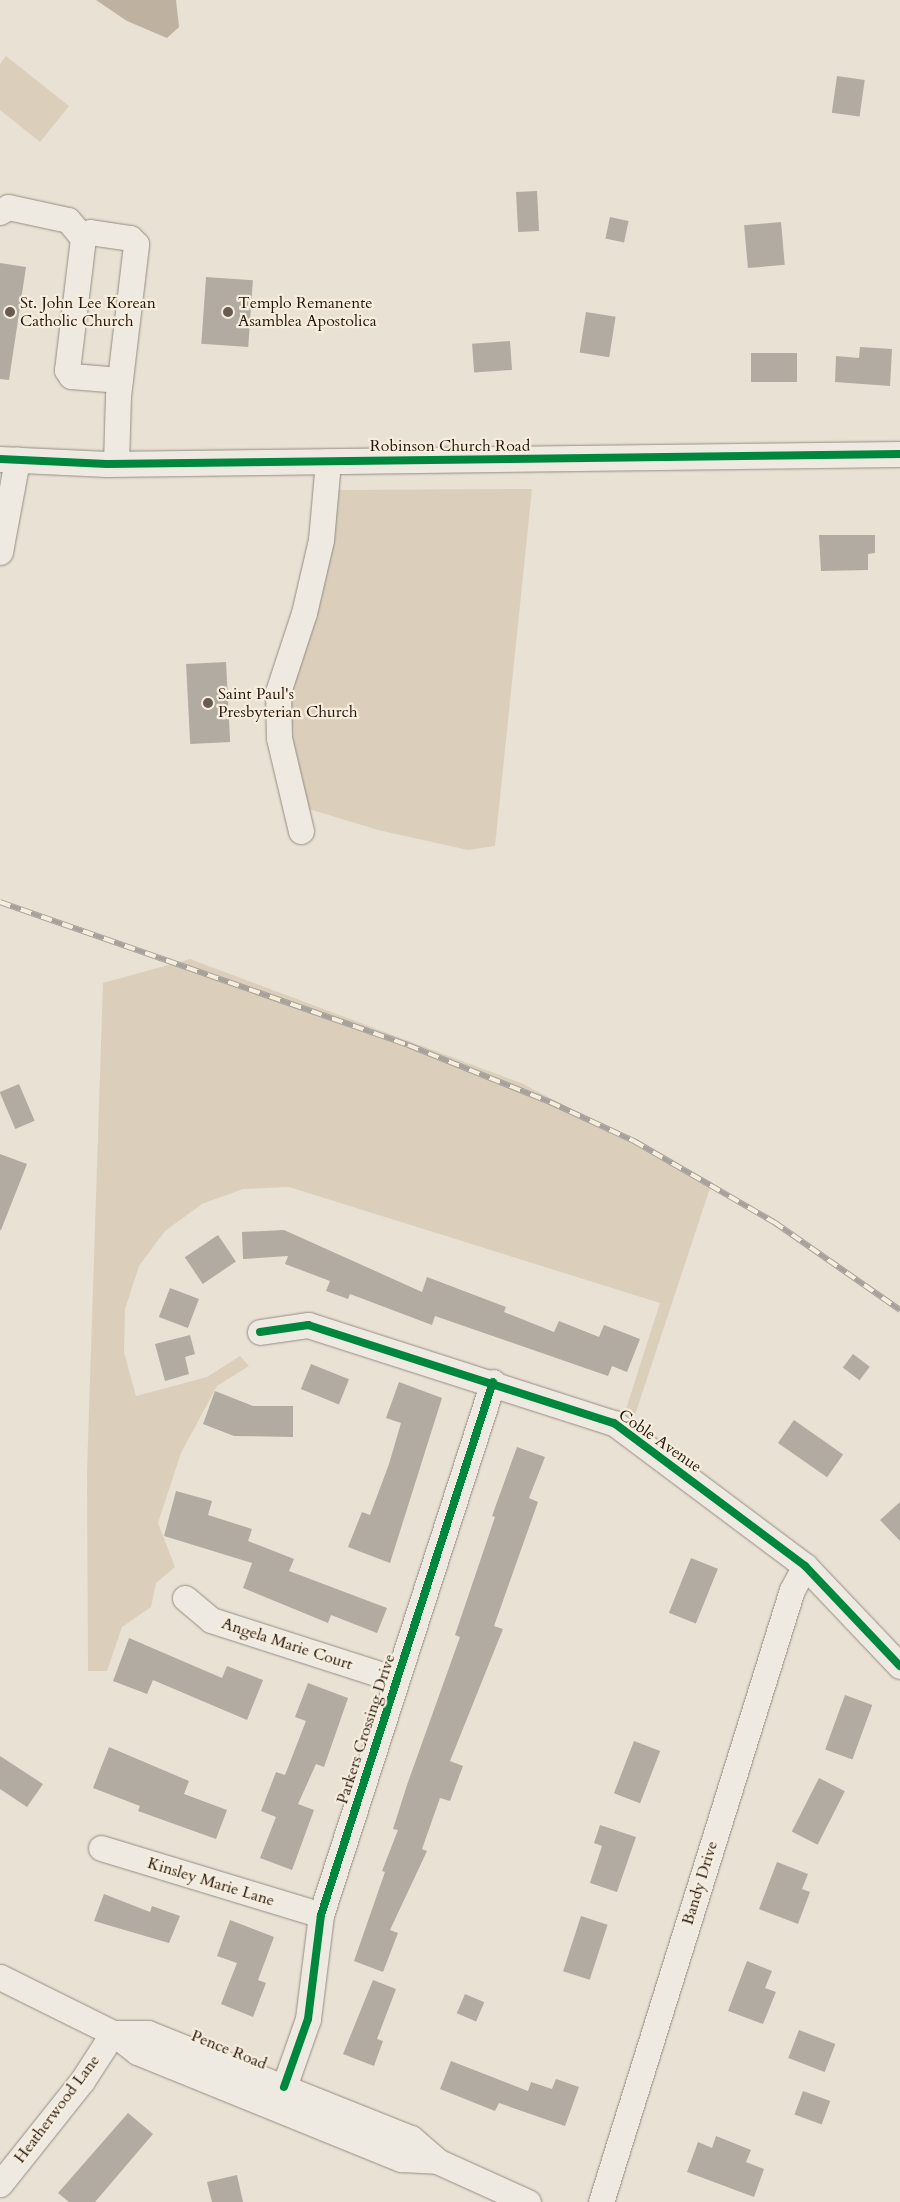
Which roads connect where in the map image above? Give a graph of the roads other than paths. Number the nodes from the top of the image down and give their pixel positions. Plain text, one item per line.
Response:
1 (0, 212) edge
2 (83, 238) junction
3 (120, 380) junction
4 (900, 454) edge
5 (8, 459) edge
6 (328, 461) junction
7 (116, 463) junction
8 (0, 543) edge
9 (301, 831) dead end
10 (260, 1332) dead end
11 (493, 1382) junction
12 (805, 1566) junction
13 (185, 1598) dead end
14 (900, 1666) edge
15 (395, 1679) junction
16 (102, 1848) dead end
17 (321, 1915) junction
18 (0, 1977) edge
19 (113, 2033) junction
20 (284, 2087) junction
21 (437, 2161) junction
22 (0, 2182) edge
23 (528, 2202) edge
24 (601, 2202) edge

1 - 2 street
2 - 3 street
2 - 3 street
3 - 7 street
4 - 6 street, Robinson Church Road
5 - 7 street, Robinson Church Road
5 - 8 street
6 - 7 street, Robinson Church Road
6 - 9 street
10 - 11 street, Coble Avenue
11 - 12 street, Coble Avenue
11 - 15 street, Parkers Crossing Drive
12 - 14 street, Coble Avenue
12 - 24 street, Bandy Drive
13 - 15 street, Angela Marie Court
15 - 17 street, Parkers Crossing Drive
16 - 17 street, Kinsley Marie Lane
17 - 20 street, Parkers Crossing Drive
18 - 19 street, Pence Road
19 - 20 street, Pence Road
19 - 21 street, Pence Road
19 - 22 street, Heatherwood Lane
20 - 21 street, Pence Road
21 - 23 street, Pence Road

